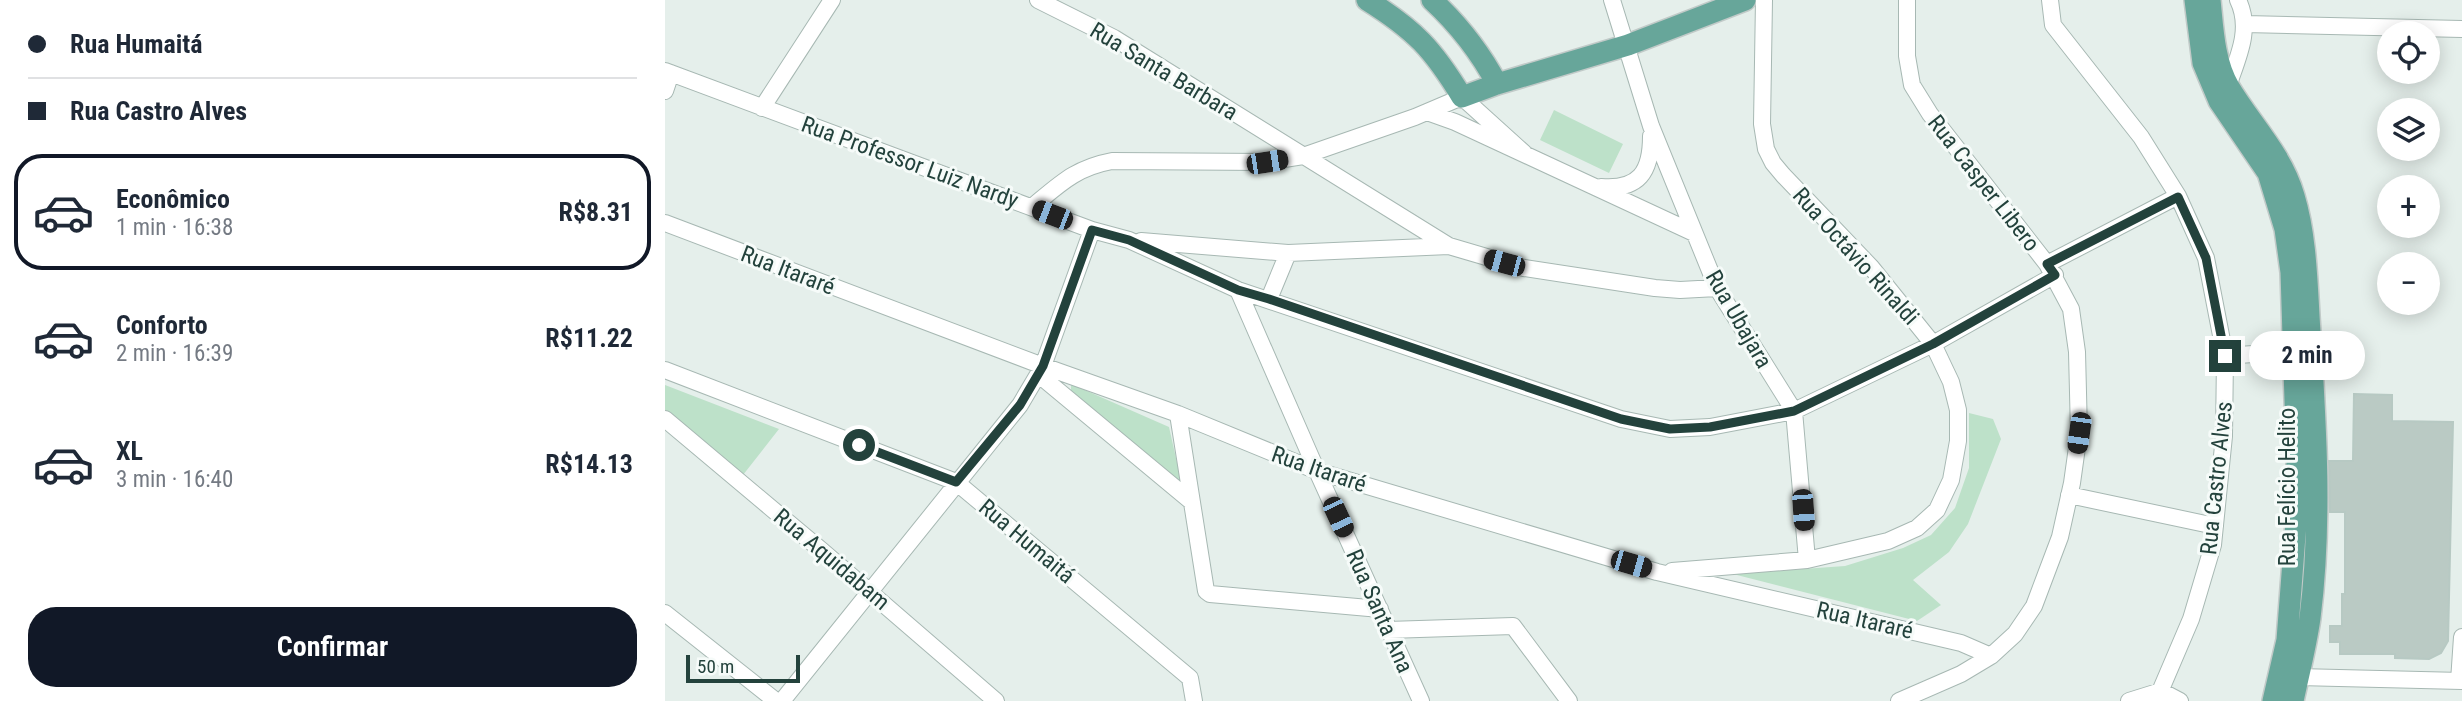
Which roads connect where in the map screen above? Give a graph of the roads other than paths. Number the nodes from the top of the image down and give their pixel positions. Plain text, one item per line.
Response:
1 (832, 0) edge
2 (1038, 0) edge
3 (1367, 0) edge
4 (1432, 0) edge
5 (1612, 0) edge
6 (1745, 0) edge
7 (1764, 0) edge
8 (1907, 0) edge
9 (2050, 0) edge
10 (2195, 0) edge
11 (2210, 0) edge
12 (2238, 0) edge
13 (2245, 23) junction
14 (2462, 29) edge
15 (1628, 45) junction
16 (668, 72) edge
17 (1497, 84) junction
18 (2228, 86) junction
19 (665, 91) edge
20 (1462, 97) junction
21 (762, 108) junction
22 (1427, 112) junction
23 (1651, 126) junction
24 (1524, 153) junction
25 (1303, 156) junction
26 (1595, 186) junction
27 (2178, 197) junction
28 (1032, 207) junction
29 (665, 223) edge
30 (1092, 230) junction
31 (1694, 233) junction
32 (1129, 240) junction
33 (1449, 246) junction
34 (1288, 253) junction
35 (2051, 270) junction
36 (1717, 288) junction
37 (1238, 290) junction
38 (1269, 299) junction
39 (1933, 344) junction
40 (2294, 351) junction
41 (2225, 356) junction
42 (665, 370) edge
43 (1041, 370) junction
44 (1794, 411) junction
45 (1178, 414) junction
46 (665, 419) edge
47 (1317, 471) junction
48 (956, 482) junction
49 (2069, 495) junction
50 (1192, 502) junction
51 (2215, 526) junction
52 (1807, 559) junction
53 (1657, 572) junction
54 (870, 591) junction
55 (1380, 609) junction
56 (665, 613) edge
57 (1388, 630) junction
58 (2462, 637) edge
59 (1991, 656) junction
60 (2298, 677) junction
61 (2461, 681) edge
62 (2159, 696) edge
63 (776, 701) edge
64 (782, 701) edge
65 (996, 701) edge
66 (1194, 701) edge
67 (1421, 701) edge
68 (1569, 701) edge
69 (1899, 701) edge
70 (2129, 701) edge
71 (2180, 701) edge
72 (2273, 701) edge
73 (2293, 701) edge

1 - 21 street
2 - 25 street, Rua Santa Barbara
3 - 20 main road
4 - 17 main road
5 - 15 street, Rua Ubajara
6 - 15 main road
7 - 39 street, Rua Octávio Rinaldi
8 - 35 street, Rua Casper Libero
9 - 27 street, Rua Castro Alves
10 - 40 main road, Rua Felício Helito
11 - 18 main road, Rua Felício Helito
12 - 13 street
13 - 14 street
13 - 18 street
15 - 17 main road
15 - 23 street, Rua Ubajara
16 - 19 street
16 - 21 street, Rua Professor Luiz Nardy
17 - 20 main road
18 - 60 main road, Rua Felício Helito
20 - 22 street
20 - 24 street
21 - 28 street, Rua Professor Luiz Nardy
22 - 24 street
22 - 25 street
23 - 26 street
23 - 31 street, Rua Ubajara
24 - 26 street
25 - 28 street
25 - 33 street, Rua Santa Barbara
26 - 31 street
27 - 35 street, Rua Professor Luiz Nardy
27 - 41 street, Rua Castro Alves
28 - 30 street, Rua Professor Luiz Nardy
29 - 43 street, Rua Itararé
30 - 32 street, Rua Professor Luiz Nardy
30 - 43 street
31 - 36 street, Rua Ubajara
32 - 34 street
32 - 37 street, Rua Professor Luiz Nardy
33 - 34 street
33 - 36 street, Rua Santa Barbara
34 - 38 street
35 - 39 street, Rua Professor Luiz Nardy
35 - 49 street, Rua Casper Libero
36 - 44 street, Rua Ubajara
37 - 38 street, Rua Professor Luiz Nardy
37 - 47 street, Rua Santa Ana
38 - 44 street, Rua Professor Luiz Nardy
39 - 44 street, Rua Professor Luiz Nardy
39 - 52 street, Rua Octávio Rinaldi
40 - 41 street
40 - 72 main road, Rua Felício Helito
41 - 51 street, Rua Castro Alves
42 - 48 street, Rua Humaitá
43 - 45 street, Rua Itararé
43 - 48 street
43 - 50 street
44 - 52 street, Rua Ubajara
45 - 47 street, Rua Itararé
45 - 50 street
46 - 54 street, Rua Aquidabam
47 - 53 street, Rua Itararé
47 - 55 street, Rua Santa Ana
48 - 54 street
48 - 66 street, Rua Humaitá
49 - 51 street
49 - 59 street, Rua Casper Libero
50 - 55 street
51 - 62 street, Rua Castro Alves
52 - 53 street, Rua Octávio Rinaldi
53 - 59 street, Rua Itararé
54 - 64 street
54 - 65 street, Rua Aquidabam
55 - 57 street, Rua Santa Ana
56 - 63 street
57 - 67 street, Rua Santa Ana
57 - 68 street
58 - 61 street
59 - 69 street, Rua Casper Libero
60 - 61 street
60 - 73 main road, Rua Felício Helito
62 - 70 street
62 - 71 street

